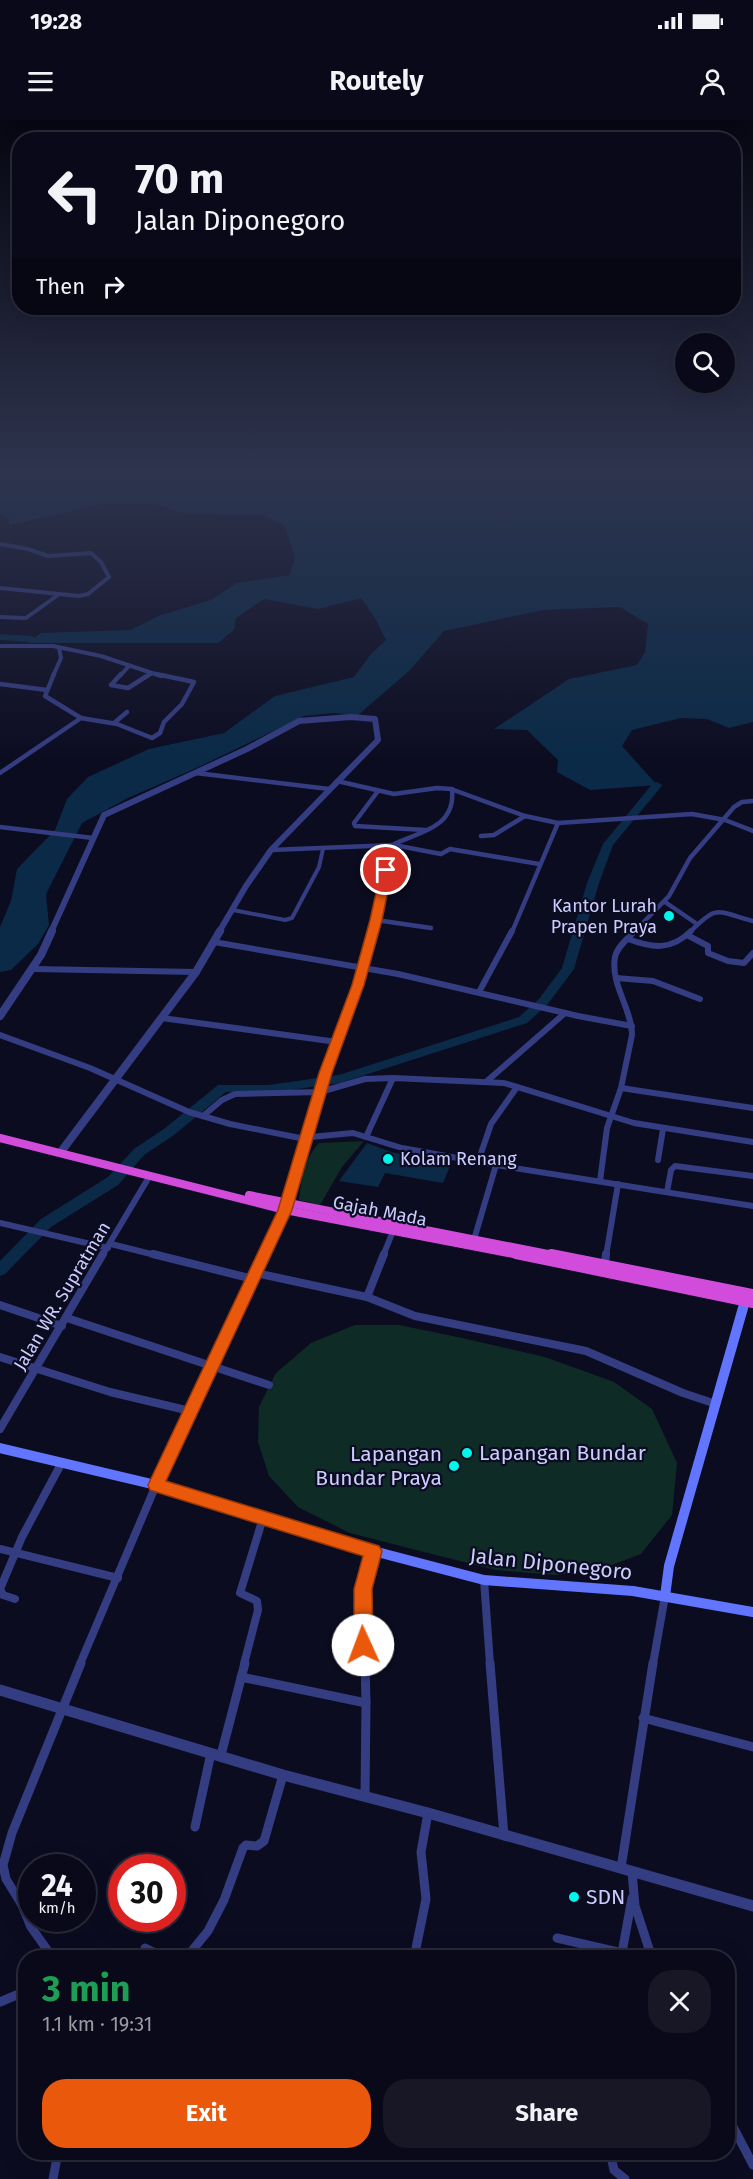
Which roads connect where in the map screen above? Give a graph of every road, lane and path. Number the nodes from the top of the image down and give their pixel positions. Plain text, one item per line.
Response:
1 (104, 568) edge
2 (0, 588) edge
3 (59, 595) junction
4 (0, 616) edge
5 (0, 646) edge
6 (59, 648) junction
7 (129, 666) junction
8 (152, 673) junction
9 (0, 684) edge
10 (47, 690) junction
11 (127, 712) dead end
12 (81, 718) junction
13 (114, 723) junction
14 (0, 773) edge
15 (196, 773) junction
16 (337, 781) junction
17 (329, 789) junction
18 (452, 789) junction
19 (378, 791) junction
20 (753, 801) edge
21 (525, 816) junction
22 (725, 820) junction
23 (558, 823) junction
24 (0, 827) edge
25 (425, 830) junction
26 (753, 831) edge
27 (481, 836) dead end
28 (93, 838) junction
29 (393, 845) junction
30 (323, 849) junction
31 (271, 850) junction
32 (539, 864) junction
33 (664, 902) junction
34 (233, 910) junction
35 (376, 920) junction
36 (753, 921) edge
37 (697, 924) junction
38 (431, 928) dead end
39 (687, 935) junction
40 (628, 939) junction
41 (214, 942) junction
42 (753, 953) edge
43 (362, 968) junction
44 (34, 969) junction
45 (196, 972) junction
46 (616, 978) junction
47 (479, 992) junction
48 (700, 999) dead end
49 (565, 1013) junction
50 (0, 1016) edge
51 (162, 1018) junction
52 (632, 1026) junction
53 (0, 1035) edge
54 (337, 1042) junction
55 (393, 1077) junction
56 (117, 1080) junction
57 (487, 1081) junction
58 (517, 1087) junction
59 (621, 1088) junction
60 (321, 1090) junction
61 (753, 1108) edge
62 (201, 1116) junction
63 (610, 1116) junction
64 (663, 1128) junction
65 (307, 1137) junction
66 (366, 1137) junction
67 (1, 1139) edge
68 (753, 1142) edge
69 (63, 1149) junction
70 (658, 1160) dead end
71 (478, 1162) junction
72 (496, 1165) junction
73 (118, 1166) junction
74 (138, 1171) junction
75 (753, 1176) edge
76 (149, 1177) junction
77 (600, 1181) junction
78 (618, 1184) junction
79 (667, 1192) junction
80 (286, 1206) junction
81 (753, 1206) edge
82 (0, 1223) edge
83 (393, 1231) junction
84 (473, 1242) junction
85 (109, 1246) junction
86 (605, 1263) junction
87 (254, 1276) junction
88 (753, 1294) edge
89 (368, 1297) junction
90 (749, 1302) edge
91 (0, 1305) edge
92 (67, 1318) junction
93 (62, 1326) junction
94 (0, 1357) edge
95 (210, 1367) junction
96 (36, 1369) junction
97 (269, 1385) dead end
98 (716, 1404) junction
99 (190, 1411) junction
100 (0, 1429) edge
101 (0, 1448) edge
102 (61, 1464) junction
103 (156, 1485) junction
104 (263, 1518) junction
105 (0, 1549) edge
106 (373, 1551) junction
107 (14, 1554) junction
108 (118, 1578) junction
109 (484, 1580) junction
110 (665, 1596) junction
111 (15, 1599) dead end
112 (753, 1612) edge
113 (241, 1677) junction
114 (0, 1690) edge
115 (366, 1703) junction
116 (62, 1708) junction
117 (643, 1718) junction
118 (753, 1747) edge
119 (216, 1754) junction
120 (283, 1775) junction
121 (365, 1796) junction
122 (428, 1813) junction
123 (195, 1827) dead end
124 (504, 1836) junction
125 (626, 1870) junction
126 (633, 1894) junction
127 (753, 1906) edge
128 (557, 1938) dead end
129 (145, 1948) dead end
130 (47, 1950) edge
131 (149, 1950) edge
132 (193, 1950) edge
133 (416, 1950) edge
134 (603, 1950) edge
135 (623, 1950) edge
136 (650, 1950) edge
137 (18, 1994) edge
138 (0, 2002) edge
139 (735, 2131) edge
140 (57, 2160) edge
141 (612, 2160) edge
142 (753, 2165) edge
143 (53, 2179) edge
144 (625, 2179) edge

1 - 3 street
2 - 3 street
3 - 4 street
5 - 6 street
6 - 7 street
6 - 10 street
7 - 8 street
7 - 8 street
8 - 13 street
9 - 10 street
10 - 12 street
11 - 13 street
12 - 13 street
12 - 14 street
15 - 16 street
15 - 17 street
15 - 28 street
16 - 17 street
16 - 19 street
17 - 31 street
18 - 19 street
18 - 21 street
18 - 25 street
19 - 25 street
20 - 22 street
21 - 23 street
21 - 27 street
22 - 23 street
22 - 26 street
22 - 33 street
23 - 32 street
24 - 28 street
25 - 29 street
28 - 44 street
29 - 30 street
29 - 32 street
29 - 35 street
30 - 31 street
30 - 34 street
31 - 34 street
32 - 47 street
33 - 37 street
33 - 40 street
34 - 41 street
35 - 38 street
35 - 43 street
36 - 37 street
37 - 39 street
39 - 40 street
39 - 42 street
40 - 46 street
41 - 43 street
41 - 45 street
43 - 47 street
43 - 54 street
44 - 45 street
44 - 50 street
45 - 51 street
46 - 48 street
46 - 52 street
47 - 49 street
49 - 52 street
49 - 57 street
51 - 54 street
51 - 56 street
52 - 59 street
53 - 56 street
54 - 60 street
55 - 57 street
55 - 60 street
55 - 66 street
56 - 62 street
56 - 69 street
57 - 58 street
58 - 63 street
58 - 71 street
59 - 61 street
59 - 63 street
60 - 62 street
60 - 65 street
62 - 65 street
63 - 64 street
63 - 77 street
64 - 68 street
64 - 70 street
65 - 66 street
65 - 80 street
66 - 71 street
67 - 69 highway
67 - 73 highway, Gajah Mada
69 - 73 highway
71 - 72 street
72 - 77 street
72 - 84 street
73 - 74 highway, Gajah Mada
74 - 76 highway, Gajah Mada
74 - 80 highway, Gajah Mada
75 - 79 street
76 - 80 highway, Gajah Mada
76 - 85 street, Jalan WR. Supratman
77 - 78 street
78 - 79 street
78 - 86 street
79 - 81 street
80 - 83 highway, Gajah Mada
80 - 84 highway, Gajah Mada
80 - 87 street
82 - 85 street
83 - 84 highway, Gajah Mada
83 - 89 street
84 - 86 highway, Gajah Mada
84 - 90 highway, Gajah Mada
85 - 87 street
85 - 92 street, Jalan WR. Supratman
86 - 88 highway, Gajah Mada
87 - 89 street
87 - 95 street
89 - 98 street
90 - 98 main road
91 - 93 street
92 - 93 street, Jalan WR. Supratman
92 - 95 street
93 - 96 street, Jalan WR. Supratman
94 - 96 street
95 - 97 street
95 - 99 street
96 - 99 street
96 - 100 street, Jalan WR. Supratman
98 - 110 main road
99 - 103 street
101 - 102 main road, Jalan Diponegoro
102 - 103 main road, Jalan Diponegoro
102 - 107 street
103 - 104 main road, Jalan Diponegoro
103 - 108 street
104 - 106 main road, Jalan Diponegoro
104 - 113 street
105 - 107 street
106 - 109 main road, Jalan Diponegoro
106 - 115 street
107 - 108 street
107 - 111 street
108 - 116 street
109 - 110 main road, Jalan Diponegoro
109 - 124 street
110 - 112 main road, Jalan Diponegoro
110 - 117 street
113 - 115 street
113 - 119 street
114 - 116 street
115 - 121 street
116 - 119 street
116 - 130 street
117 - 118 street
117 - 125 street
119 - 120 street
119 - 123 street
120 - 121 street
120 - 132 street
121 - 122 street
122 - 124 street
122 - 133 street
124 - 125 street
125 - 126 street
125 - 127 street
126 - 135 street
126 - 136 street
128 - 134 street
129 - 131 street
137 - 138 street
139 - 142 street
140 - 143 street
141 - 144 street

